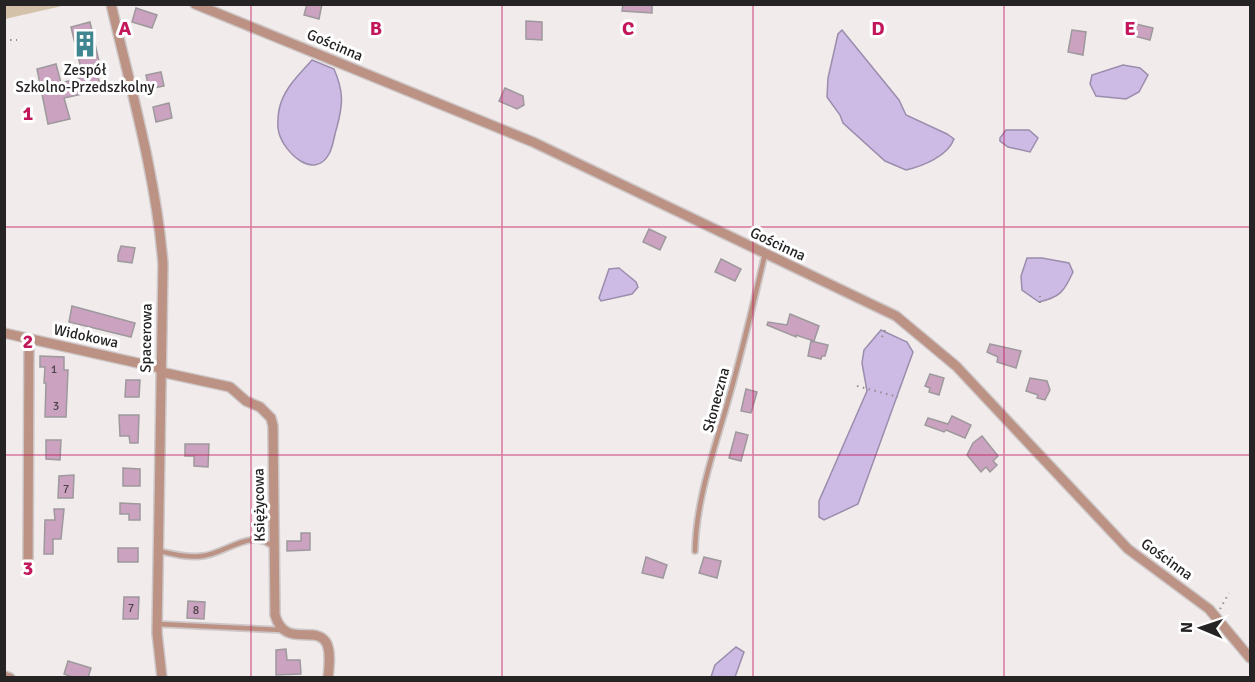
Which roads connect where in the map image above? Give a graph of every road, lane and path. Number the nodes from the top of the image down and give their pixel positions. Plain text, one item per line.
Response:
1 (111, 4) edge
2 (195, 4) edge
3 (4, 40) edge
4 (17, 40) dead end
5 (765, 254) junction
6 (1040, 296) dead end
7 (1040, 303) dead end
8 (886, 328) dead end
9 (4, 333) edge
10 (882, 337) dead end
11 (29, 339) junction
12 (160, 370) junction
13 (857, 386) dead end
14 (898, 397) dead end
15 (274, 548) junction
16 (159, 551) junction
17 (695, 551) dead end
18 (28, 570) dead end
19 (1229, 593) dead end
20 (1216, 617) junction
21 (158, 624) junction
22 (282, 630) junction
23 (1251, 658) edge
24 (4, 676) edge
25 (10, 678) edge
26 (162, 678) edge
27 (328, 678) edge

1 - 12 street, Spacerowa
2 - 5 street, Gościnna
3 - 4 path
5 - 17 lane, Słoneczna
5 - 20 street, Gościnna
6 - 7 path
8 - 10 path
9 - 11 street, Widokowa
11 - 12 street, Widokowa
11 - 18 street
12 - 15 street, Księżycowa
12 - 16 street, Spacerowa
13 - 14 path
15 - 16 lane
15 - 22 street, Księżycowa
16 - 21 street, Spacerowa
19 - 20 path
20 - 23 street, Gościnna
21 - 22 lane
21 - 26 street, Spacerowa
22 - 27 street
24 - 25 street

